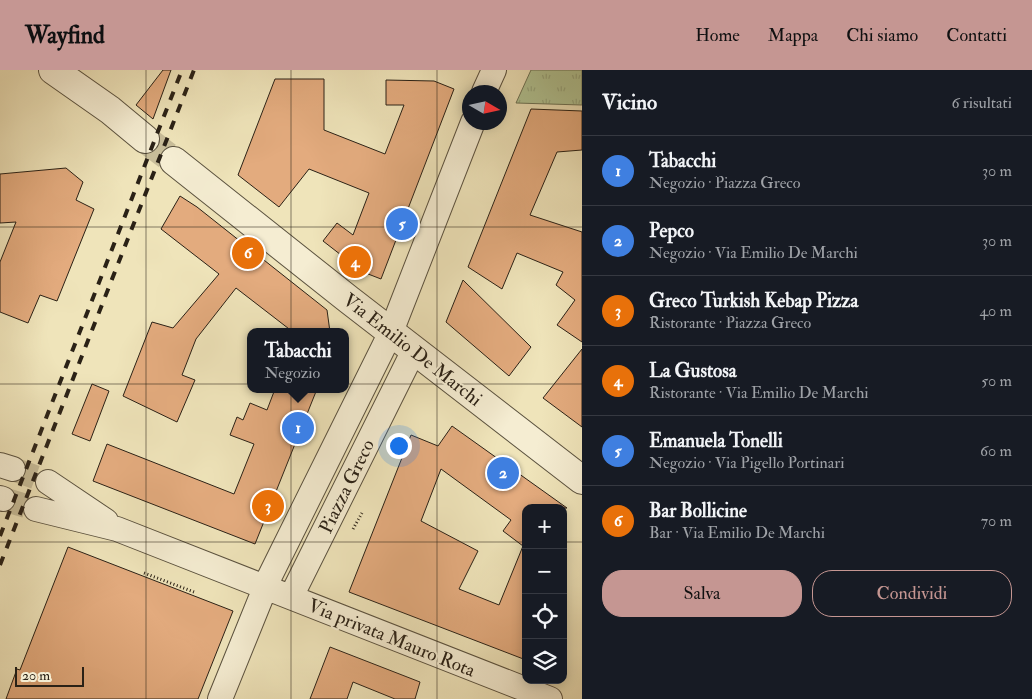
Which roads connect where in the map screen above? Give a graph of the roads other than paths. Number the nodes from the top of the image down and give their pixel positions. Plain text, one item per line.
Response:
1 (54, 70) edge
2 (80, 70) edge
3 (494, 70) edge
4 (487, 85) edge
5 (469, 130) edge
6 (174, 161) tunnel mouth
7 (390, 332) junction
8 (414, 350) junction
9 (582, 480) edge
10 (48, 482) tunnel mouth
11 (36, 509) tunnel mouth
12 (118, 529) junction
13 (265, 587) junction
14 (291, 597) junction
15 (220, 699) edge
16 (550, 699) edge

1 - 2 street
3 - 4 street
5 - 7 street, Piazza Greco
6 - 7 street, Via Emilio De Marchi
7 - 8 street, Via Emilio De Marchi
7 - 13 street, Piazza Greco
8 - 9 street, Via Emilio De Marchi
8 - 14 street, Piazza Greco
10 - 12 street
11 - 12 street
12 - 13 street
13 - 14 street
13 - 15 street, Piazza Greco
14 - 16 street, Via privata Mauro Rota

